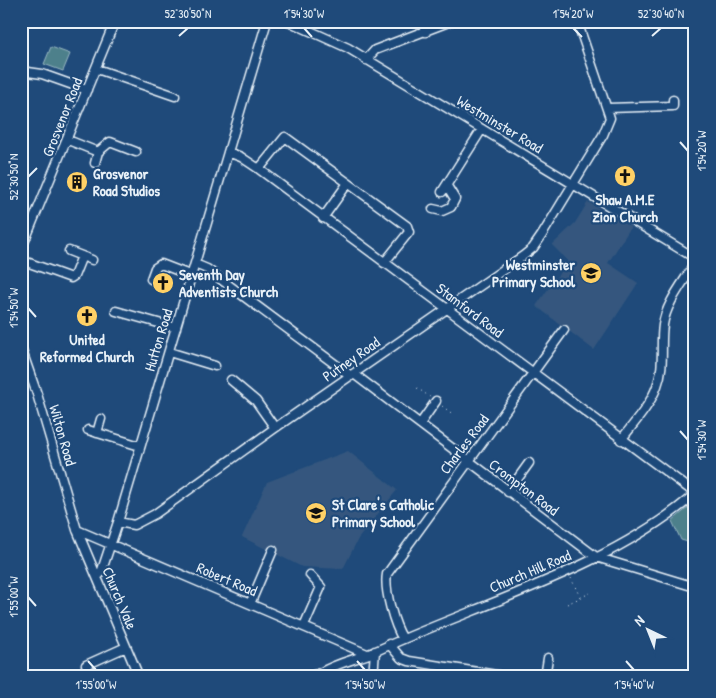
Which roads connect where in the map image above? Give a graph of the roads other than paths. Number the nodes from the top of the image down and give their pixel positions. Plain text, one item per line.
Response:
1 (114, 21) edge
2 (266, 21) edge
3 (288, 21) edge
4 (421, 21) edge
5 (451, 21) edge
6 (576, 21) edge
7 (426, 32) junction
8 (366, 60) junction
9 (97, 69) junction
10 (21, 71) edge
11 (87, 90) junction
12 (175, 96) dead end
13 (673, 100) dead end
14 (608, 108) junction
15 (482, 128) junction
16 (68, 140) junction
17 (98, 152) junction
18 (136, 152) dead end
19 (228, 152) junction
20 (95, 163) dead end
21 (259, 169) junction
22 (348, 183) junction
23 (573, 183) junction
24 (433, 209) dead end
25 (323, 218) junction
26 (21, 250) edge
27 (69, 251) dead end
28 (82, 256) junction
29 (695, 258) edge
30 (21, 260) edge
31 (92, 260) dead end
32 (384, 263) junction
33 (695, 263) edge
34 (195, 264) junction
35 (192, 276) junction
36 (151, 278) dead end
37 (447, 310) junction
38 (116, 311) dead end
39 (176, 328) junction
40 (564, 330) dead end
41 (21, 348) edge
42 (169, 352) junction
43 (215, 366) dead end
44 (352, 375) junction
45 (534, 375) junction
46 (231, 380) dead end
47 (436, 401) dead end
48 (101, 419) dead end
49 (420, 424) junction
50 (275, 428) junction
51 (88, 430) dead end
52 (97, 433) junction
53 (621, 440) junction
54 (140, 446) junction
55 (468, 462) junction
56 (529, 463) dead end
57 (508, 492) junction
58 (695, 494) edge
59 (118, 522) junction
60 (76, 530) junction
61 (111, 544) junction
62 (273, 550) dead end
63 (596, 557) junction
64 (310, 575) dead end
65 (97, 577) junction
66 (695, 587) edge
67 (250, 604) junction
68 (304, 626) junction
69 (403, 639) junction
70 (389, 644) junction
71 (126, 647) junction
72 (375, 651) junction
73 (367, 654) junction
74 (548, 658) dead end
75 (88, 669) dead end
76 (139, 677) edge
77 (308, 677) edge
78 (373, 677) edge
79 (509, 677) edge
80 (545, 677) edge

1 - 9 street, Grosvenor Road
2 - 19 street, Hutton Road
3 - 8 street, Westminster Road
4 - 7 street
5 - 7 street
6 - 14 street
7 - 8 street
8 - 15 street, Westminster Road
9 - 11 street, Grosvenor Road
9 - 12 street
10 - 11 street
11 - 16 street, Grosvenor Road
13 - 14 street
14 - 23 street, Putney Road
15 - 23 street, Westminster Road
15 - 24 street
16 - 17 street
16 - 26 street, Grosvenor Road
17 - 18 street
17 - 20 street
19 - 21 street, Stamford Road
19 - 34 street, Hutton Road
21 - 22 street
21 - 25 street, Stamford Road
22 - 25 street
22 - 32 street
23 - 29 street, Westminster Road
23 - 37 street, Putney Road
25 - 32 street, Stamford Road
27 - 28 street
28 - 30 street
28 - 31 street
32 - 37 street, Stamford Road
33 - 53 street
34 - 35 street, Hutton Road
34 - 44 street, Crompton Road
35 - 36 street
35 - 39 street, Hutton Road
37 - 44 street, Putney Road
37 - 45 street, Stamford Road
38 - 39 street
39 - 42 street, Hutton Road
40 - 45 street, Charles Road
41 - 60 street, Wilton Road
42 - 43 street
42 - 54 street, Hutton Road
44 - 49 street, Crompton Road
44 - 50 street, Putney Road
45 - 53 street, Stamford Road
45 - 55 street, Charles Road
46 - 50 street
47 - 49 street
48 - 52 street
49 - 55 street, Crompton Road
50 - 59 street, Putney Road
51 - 52 street
52 - 54 street
53 - 58 street, Stamford Road
54 - 59 street, Hutton Road
55 - 57 street, Crompton Road
55 - 69 street, Charles Road
56 - 57 street
57 - 63 street, Crompton Road
58 - 63 street, Church Hill Road
59 - 61 street, Hutton Road
60 - 61 street, Robert Road
60 - 65 street, Church Vale
61 - 65 street, Hutton Road
61 - 67 street, Robert Road
62 - 67 street
63 - 66 street, Crompton Road
63 - 69 street, Church Hill Road
64 - 68 street
65 - 71 street, Church Vale
67 - 68 street, Robert Road
68 - 73 street, Robert Road
69 - 70 street, Church Hill Road
70 - 72 street, Church Hill Road
70 - 79 street
71 - 75 street
71 - 76 street, Church Vale
72 - 73 street, Church Hill Road
72 - 78 street
73 - 77 street, Church Hill Road
74 - 80 street

